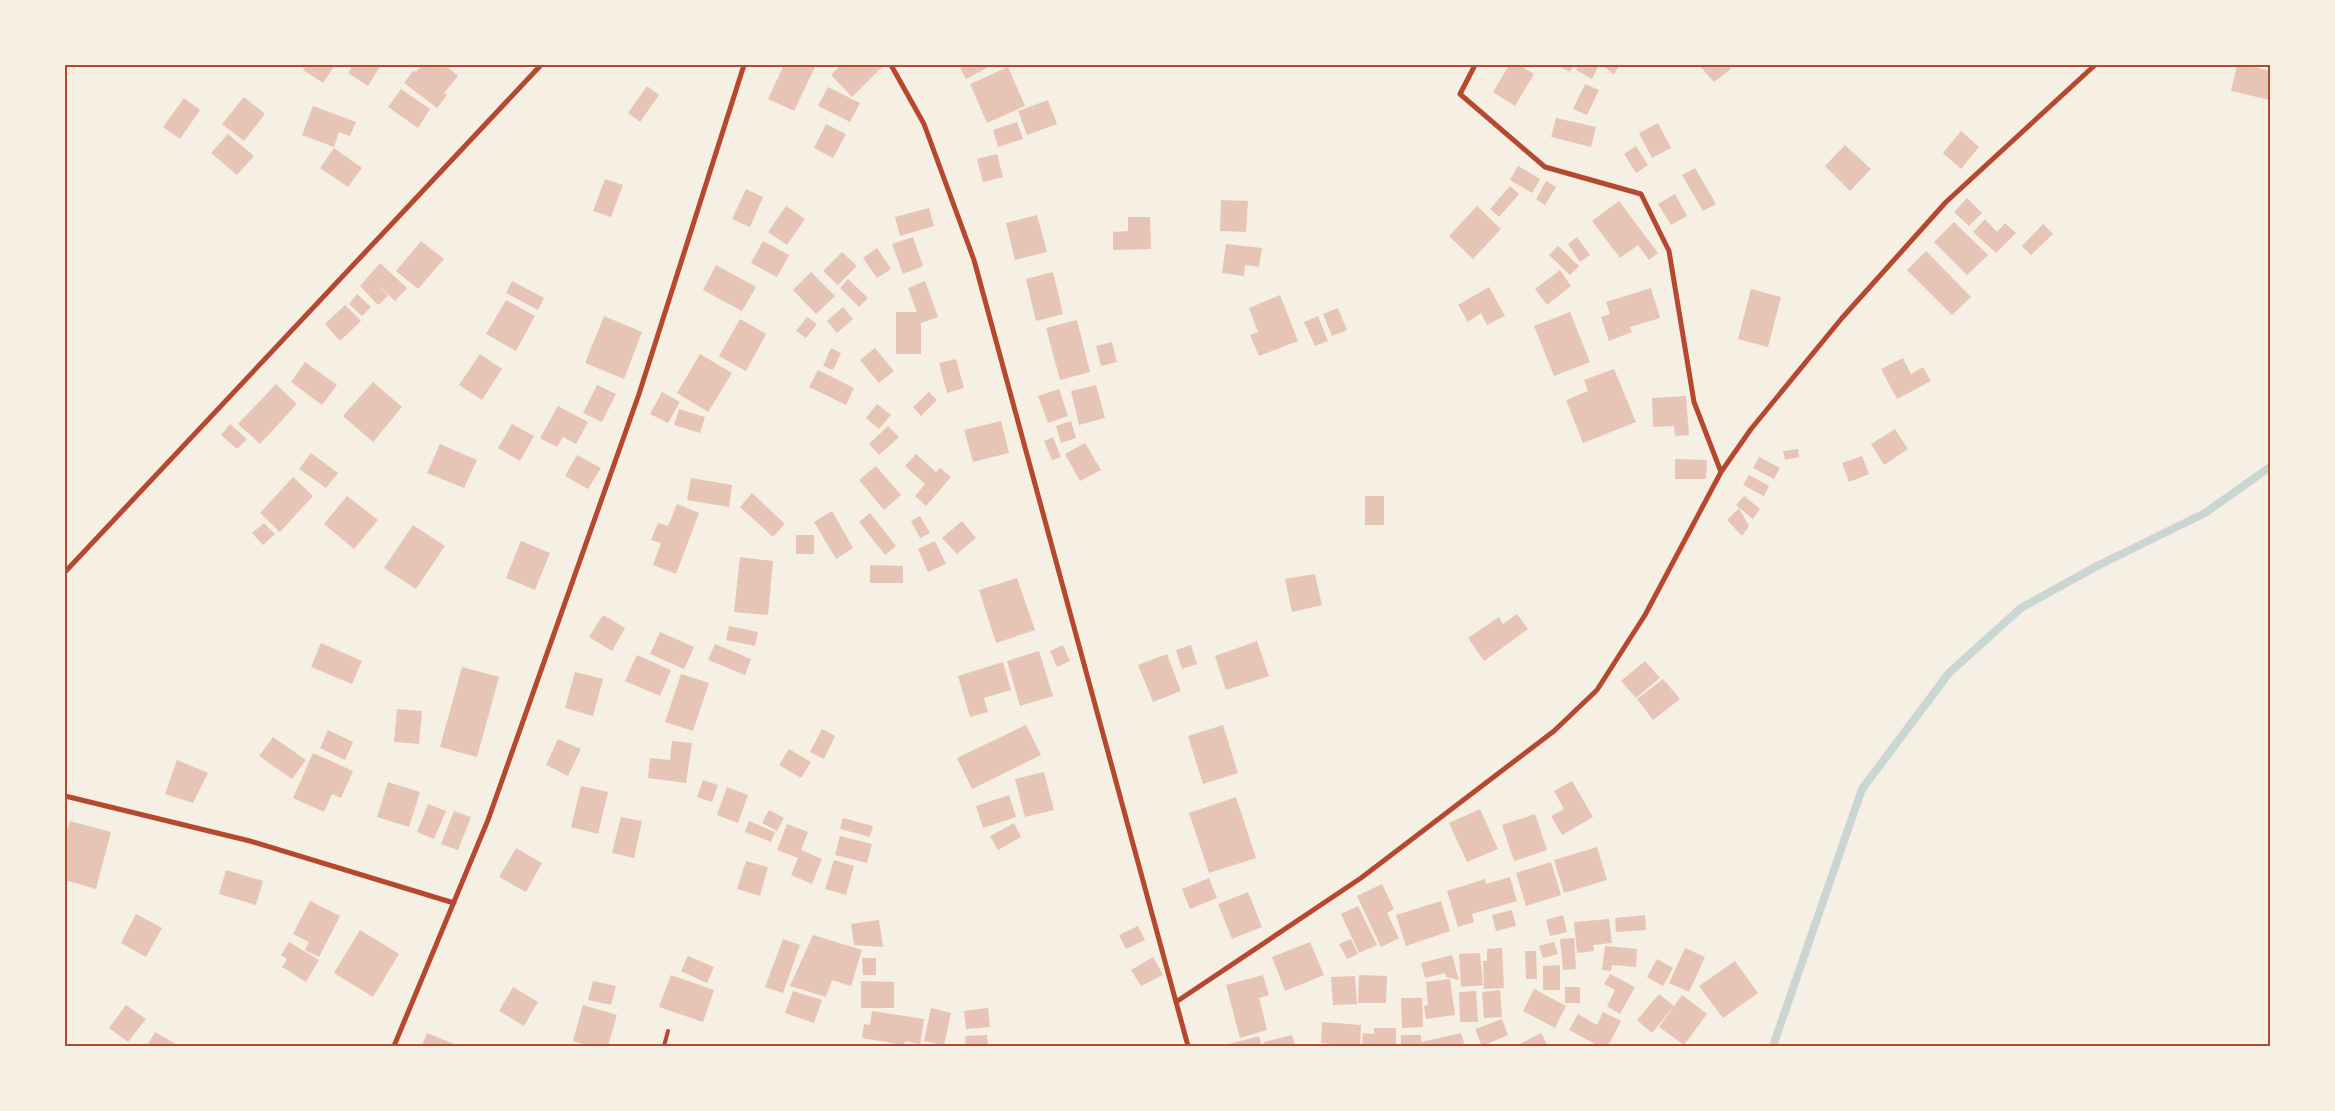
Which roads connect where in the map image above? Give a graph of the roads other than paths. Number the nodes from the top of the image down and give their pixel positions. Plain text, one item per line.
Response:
1 (541, 65) edge
2 (744, 65) edge
3 (891, 65) edge
4 (1475, 65) edge
5 (2095, 65) edge
6 (1721, 472) junction
7 (65, 572) edge
8 (65, 796) edge
9 (454, 903) junction
10 (1176, 1002) junction
11 (668, 1031) dead end
12 (394, 1046) edge
13 (664, 1046) edge
14 (1188, 1046) edge

1 - 7 street
2 - 9 street
3 - 10 street
4 - 6 street
5 - 6 street
6 - 10 street
8 - 9 street
9 - 12 street
10 - 14 street
11 - 13 lane

